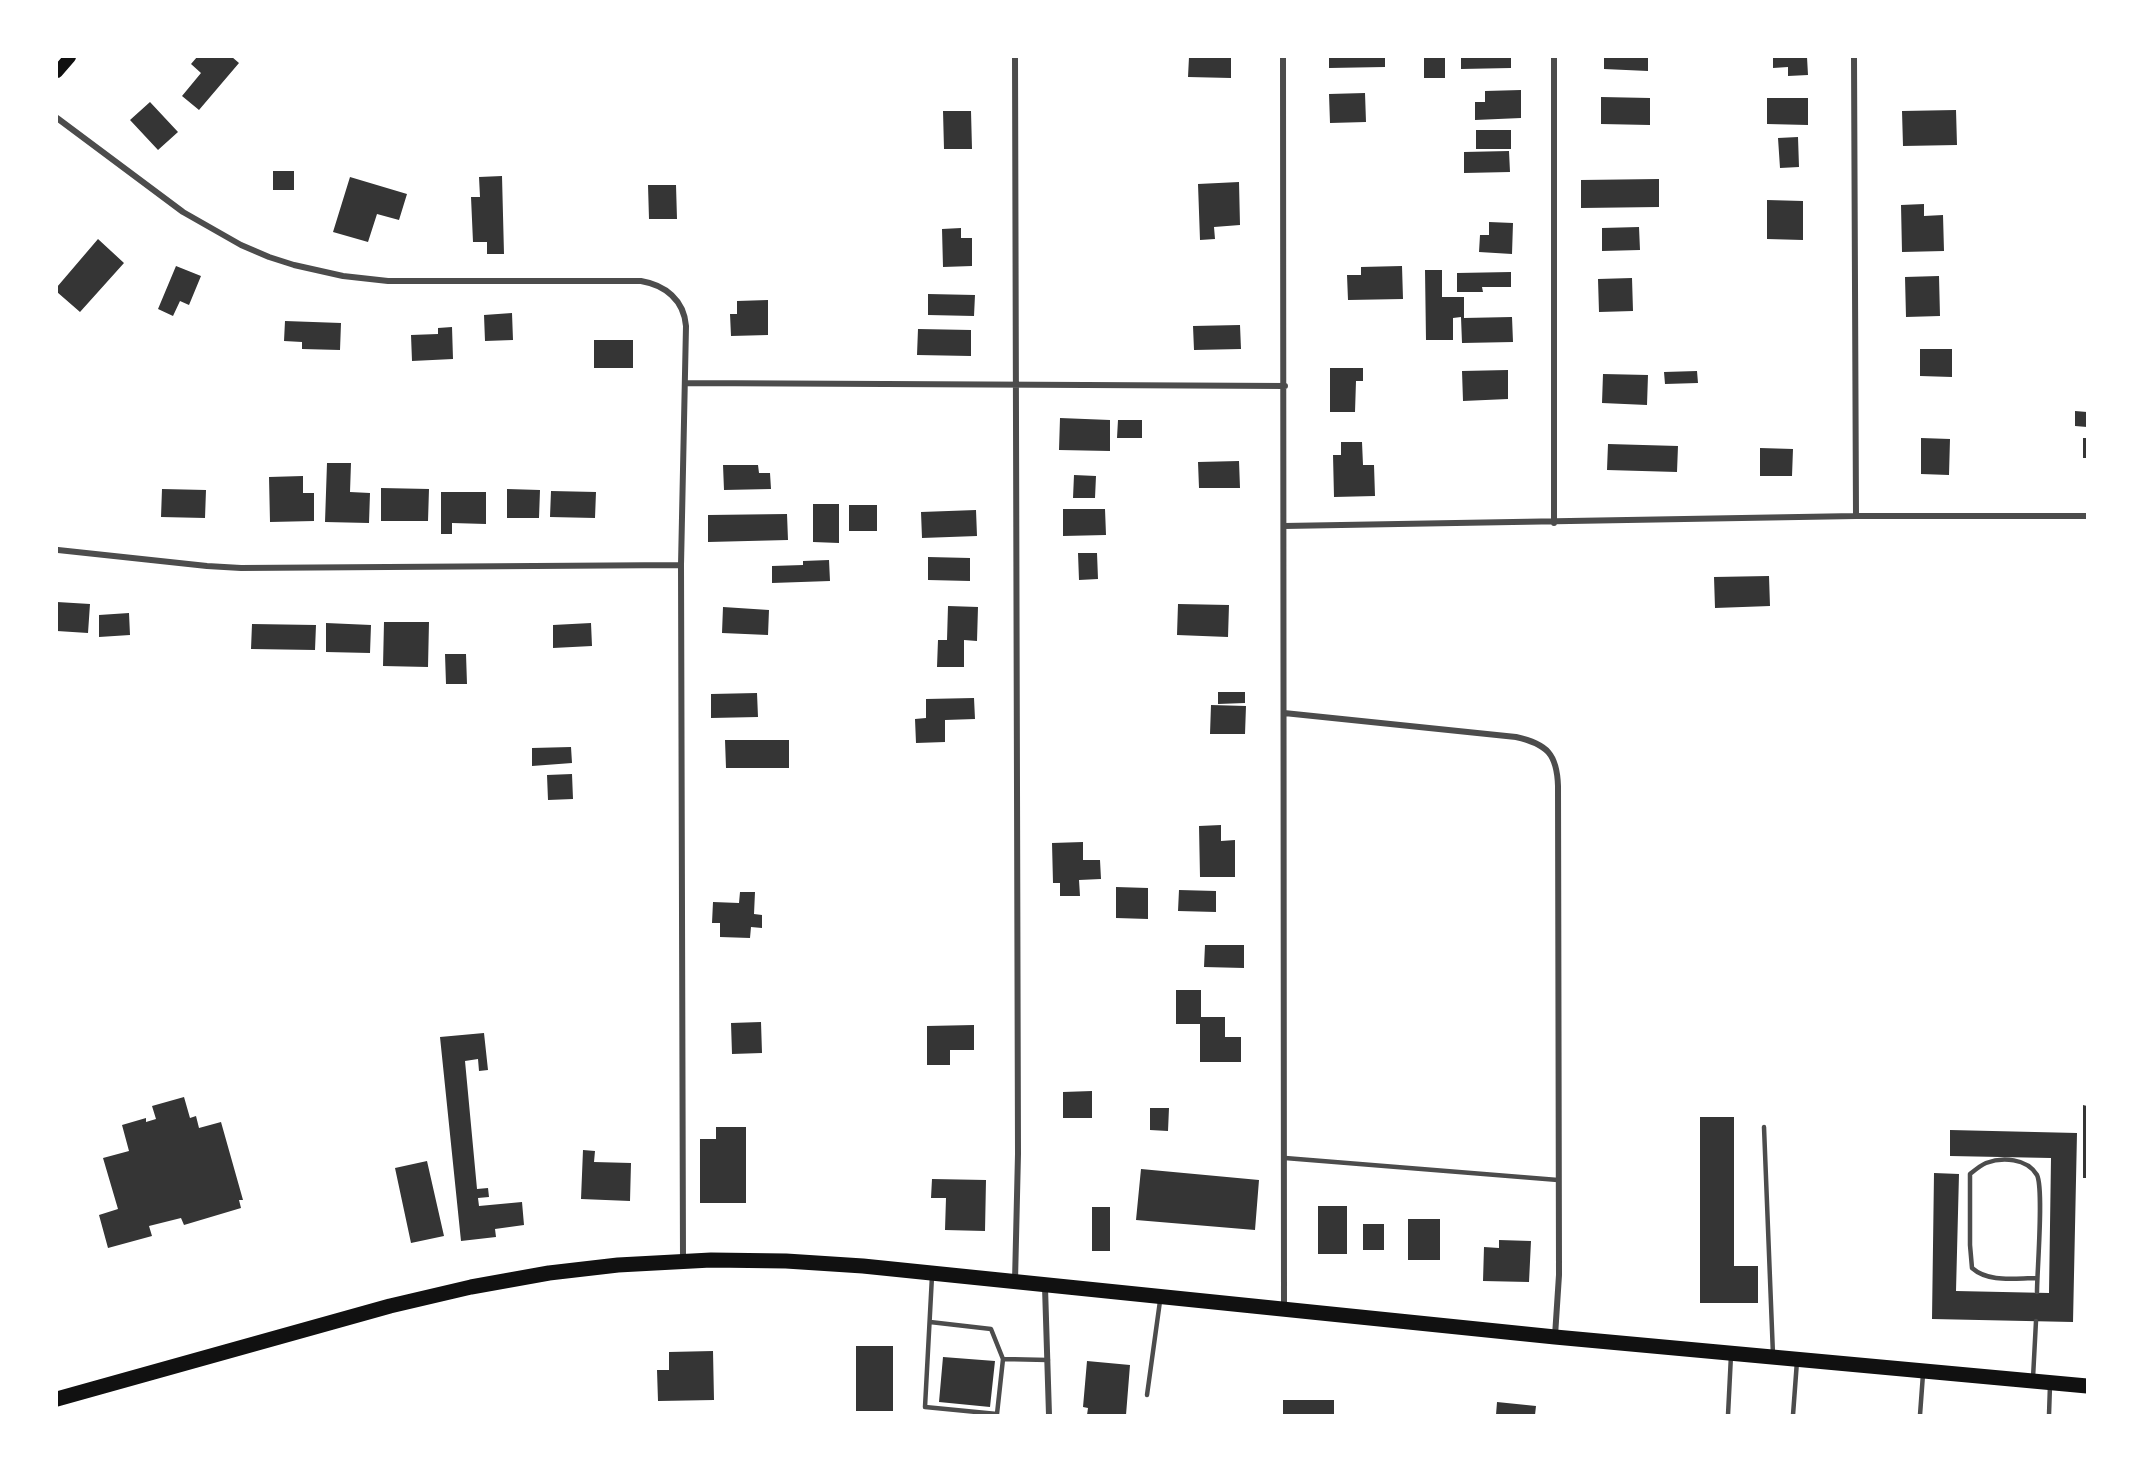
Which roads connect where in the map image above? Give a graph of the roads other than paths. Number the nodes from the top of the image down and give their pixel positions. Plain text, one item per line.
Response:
1 (70, 57) edge
2 (1015, 57) edge
3 (1283, 57) edge
4 (1554, 57) edge
5 (1854, 57) edge
6 (57, 72) edge
7 (57, 118) edge
8 (685, 383) junction
9 (1015, 386) junction
10 (1285, 386) junction
11 (1856, 516) junction
12 (2087, 516) edge
13 (1554, 523) junction
14 (1284, 526) junction
15 (58, 550) edge
16 (681, 565) junction
17 (1284, 712) junction
18 (1764, 1126) dead end
19 (1285, 1158) junction
20 (1558, 1180) junction
21 (683, 1260) junction
22 (932, 1273) junction
23 (2037, 1278) junction
24 (1014, 1282) junction
25 (1045, 1285) junction
26 (2037, 1292) dead end
27 (1161, 1298) junction
28 (1284, 1310) junction
29 (2036, 1321) dead end
30 (930, 1322) junction
31 (1555, 1337) junction
32 (1731, 1353) junction
33 (1773, 1357) junction
34 (1003, 1359) junction
35 (1797, 1359) junction
36 (1048, 1360) junction
37 (1923, 1371) junction
38 (2032, 1381) junction
39 (2050, 1383) junction
40 (2087, 1386) edge
41 (1147, 1395) dead end
42 (57, 1399) edge
43 (1049, 1415) edge
44 (1728, 1415) edge
45 (1793, 1415) edge
46 (1920, 1415) edge
47 (2049, 1415) edge

1 - 6 main road
2 - 9 street
3 - 10 street
4 - 13 street
5 - 11 street
7 - 8 street
8 - 9 street
8 - 16 street
9 - 10 street
9 - 24 street
10 - 14 street
11 - 12 street
11 - 13 street
13 - 14 street
14 - 17 street
15 - 16 street
16 - 21 street
17 - 19 street
17 - 20 street
18 - 33 lane
19 - 20 lane
19 - 28 street
20 - 31 street
21 - 22 main road
21 - 42 main road
22 - 24 main road
22 - 30 lane
23 - 23 lane
23 - 26 lane
24 - 25 main road
25 - 27 main road
25 - 36 street
27 - 28 main road
27 - 41 lane
28 - 31 main road
29 - 38 lane
30 - 34 lane
30 - 34 lane
31 - 32 main road
32 - 33 main road
32 - 44 lane
33 - 35 main road
34 - 36 lane
35 - 37 main road
35 - 45 lane
36 - 43 street
37 - 38 main road
37 - 46 lane
38 - 39 main road
39 - 40 main road
39 - 47 lane

